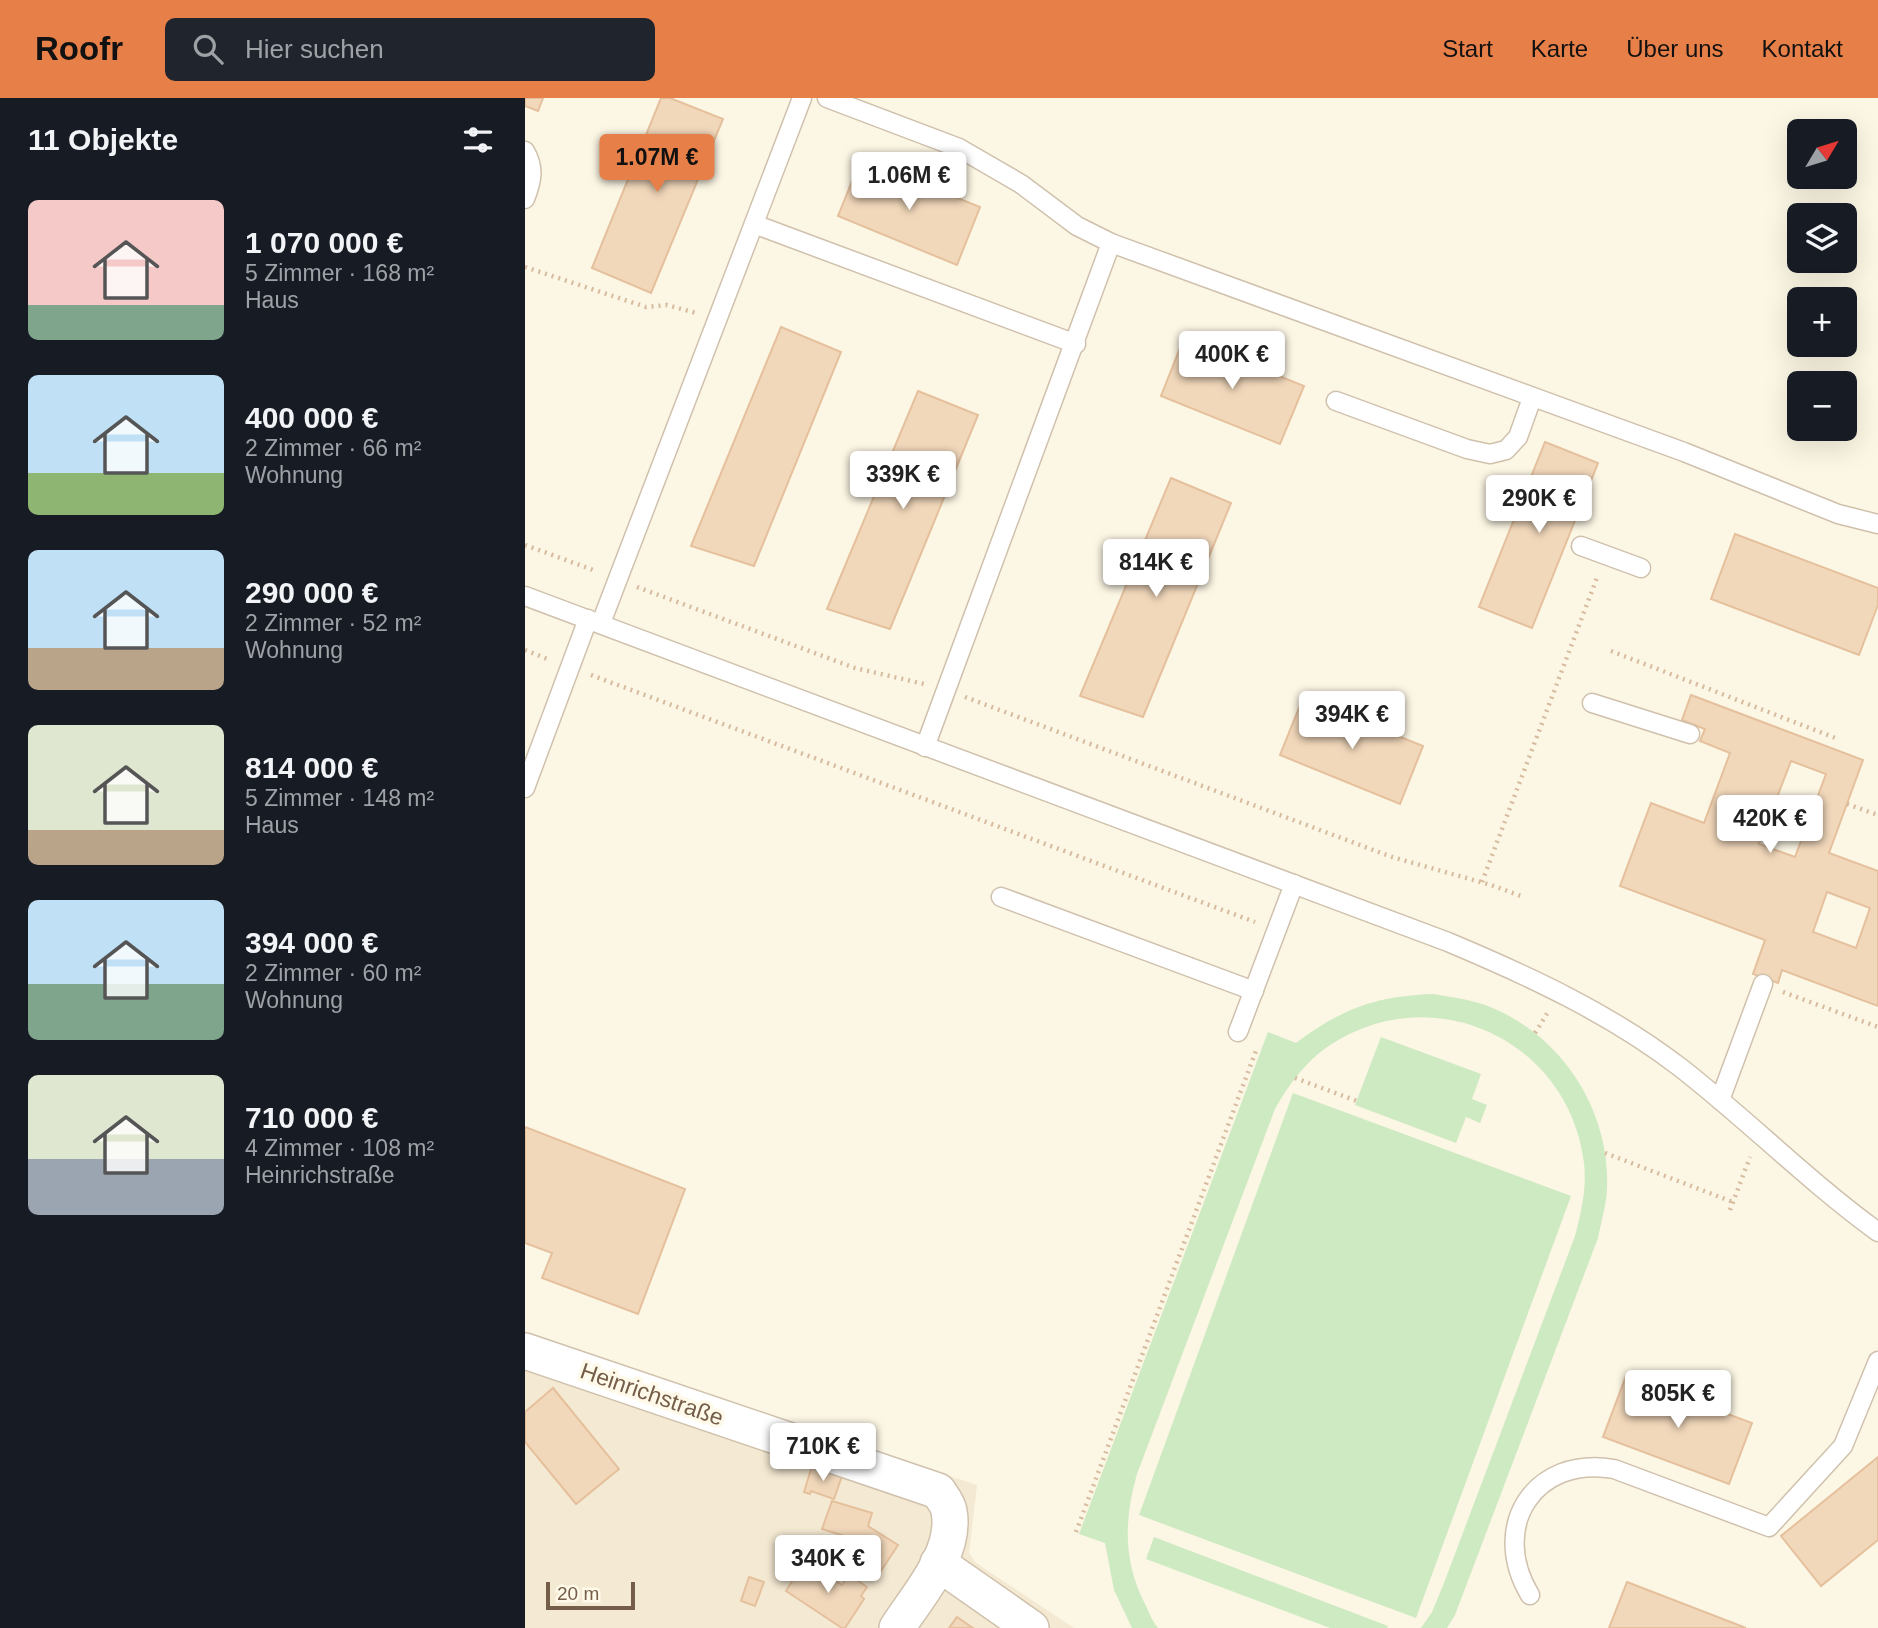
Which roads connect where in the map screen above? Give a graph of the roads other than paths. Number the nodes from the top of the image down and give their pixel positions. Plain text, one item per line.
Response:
1 (802, 98) edge
2 (827, 98) edge
3 (525, 151) edge
4 (525, 199) edge
5 (754, 224) junction
6 (1111, 243) junction
7 (1076, 345) junction
8 (1532, 398) junction
9 (1336, 401) dead end
10 (1878, 524) edge
11 (1581, 546) dead end
12 (1641, 568) dead end
13 (525, 596) edge
14 (595, 621) junction
15 (1592, 703) dead end
16 (1690, 734) dead end
17 (925, 747) junction
18 (525, 788) edge
19 (1294, 884) junction
20 (1001, 897) dead end
21 (1763, 984) road end
22 (1254, 991) junction
23 (1238, 1032) dead end
24 (1720, 1100) junction
25 (1878, 1232) edge
26 (525, 1351) edge
27 (1878, 1361) edge
28 (938, 1563) junction
29 (1530, 1595) dead end
30 (897, 1628) edge
31 (1031, 1628) edge

1 - 5 lane
2 - 6 lane
3 - 4 lane
5 - 7 lane
5 - 14 lane
6 - 7 lane
6 - 8 lane
7 - 17 lane
8 - 9 lane
8 - 10 lane
11 - 12 lane
13 - 14 lane
14 - 17 lane
14 - 18 lane
15 - 16 lane
17 - 19 lane
19 - 22 lane
19 - 24 lane
20 - 22 lane
21 - 24 lane
22 - 23 lane
24 - 25 lane
26 - 28 street, Heinrichstraße
27 - 29 lane
28 - 30 street
28 - 31 street

